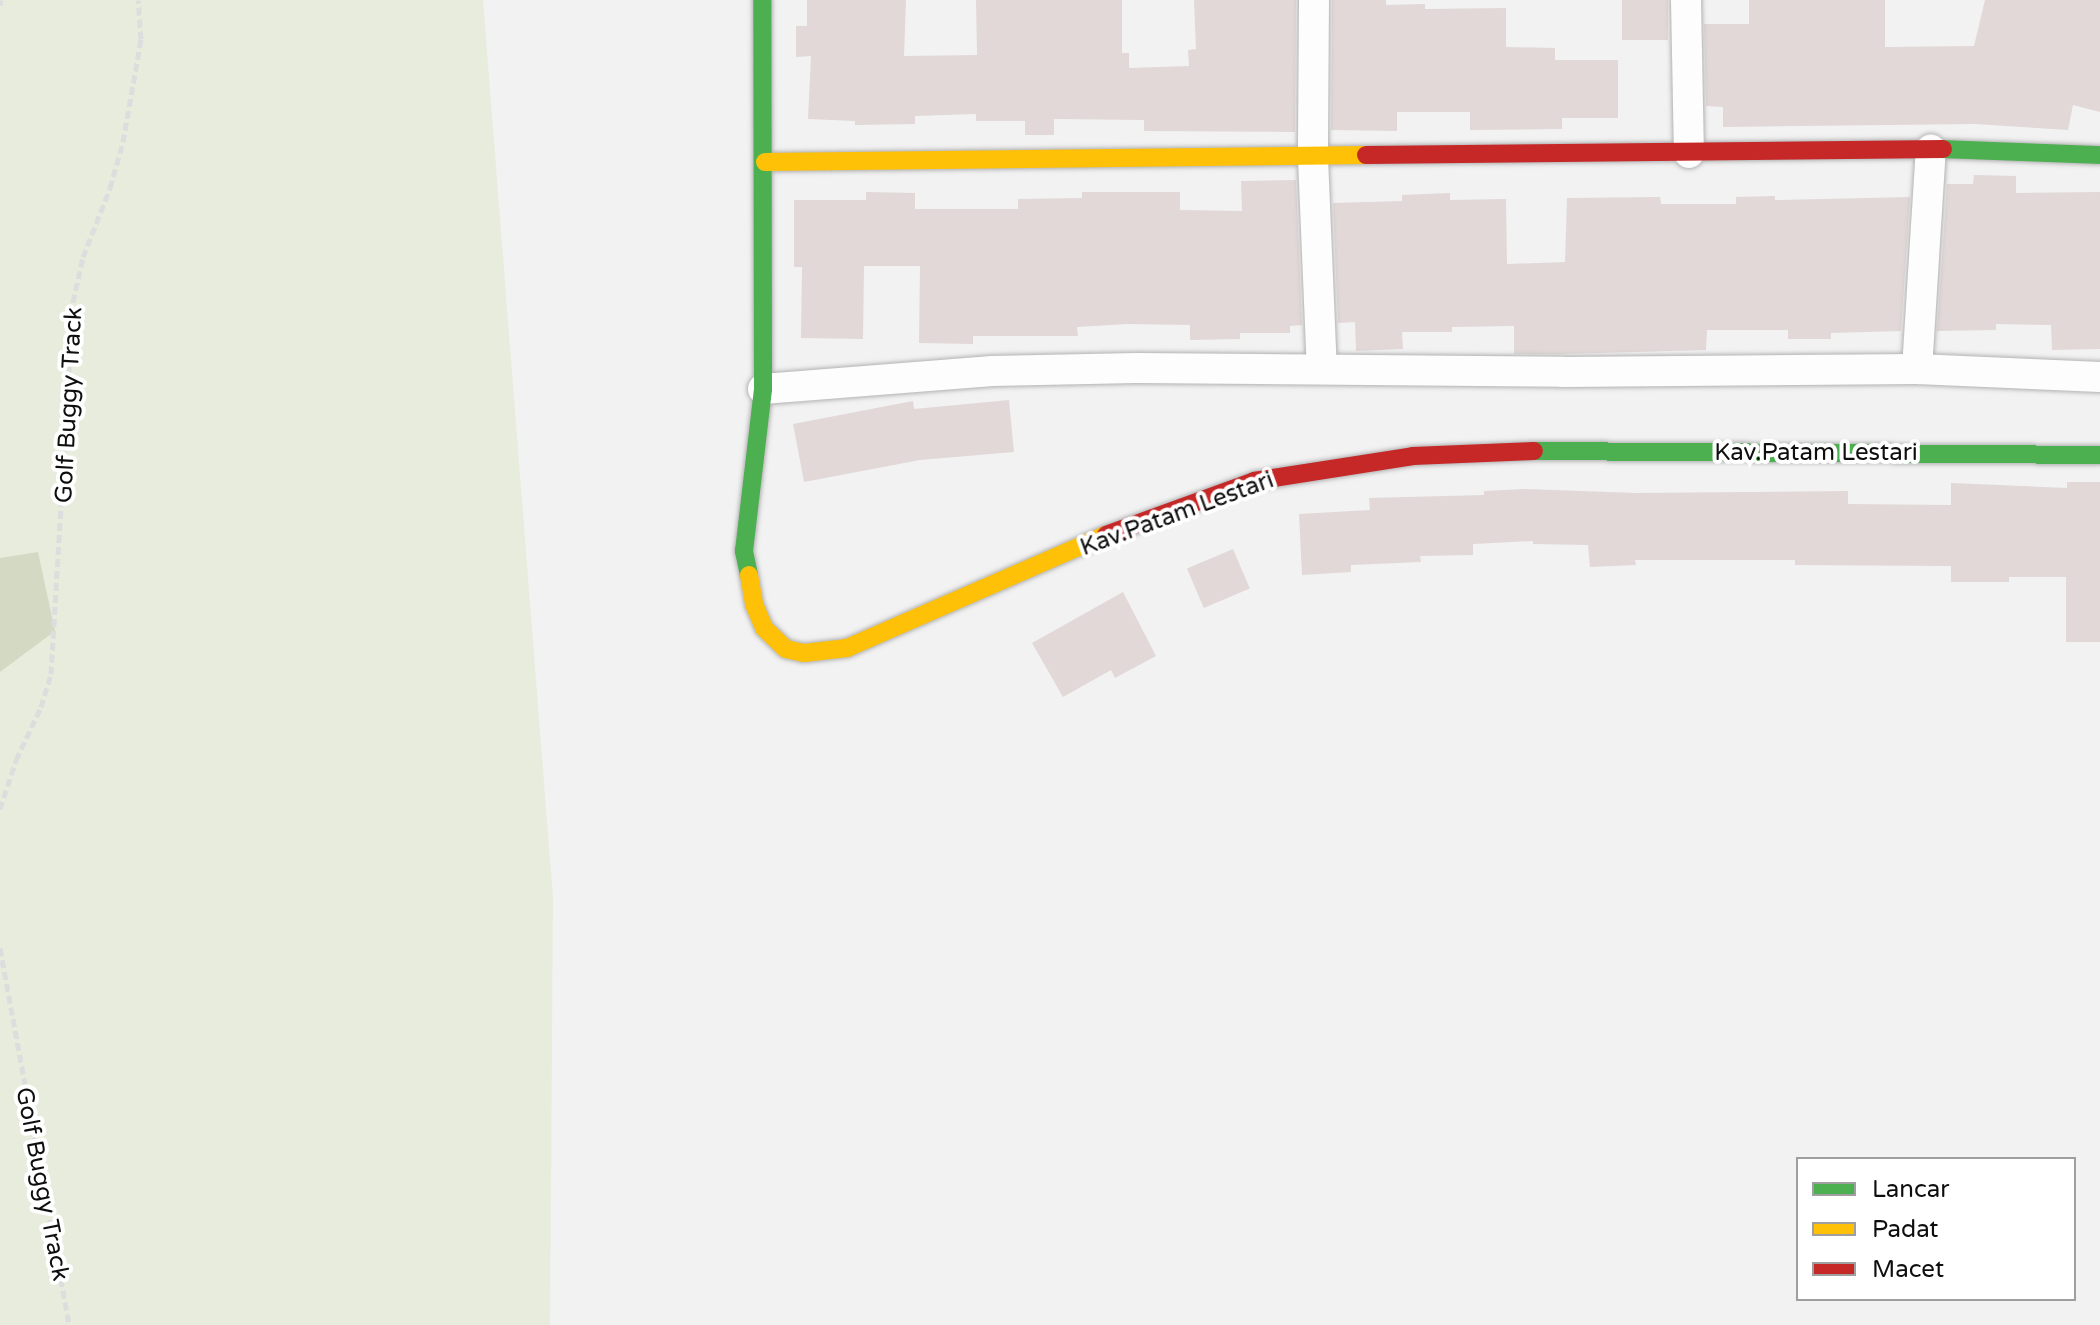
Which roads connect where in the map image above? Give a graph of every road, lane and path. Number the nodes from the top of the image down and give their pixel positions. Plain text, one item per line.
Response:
1 (138, 0) edge
2 (762, 0) edge
3 (1314, 0) edge
4 (1686, 0) edge
5 (1931, 149) junction
6 (1689, 153) junction
7 (2100, 155) edge
8 (1313, 158) junction
9 (765, 162) junction
10 (1322, 369) junction
11 (1917, 369) junction
12 (2100, 377) edge
13 (763, 389) junction
14 (2100, 455) edge
15 (0, 809) edge
16 (0, 948) edge
17 (69, 1325) edge

1 - 15 path, Golf Buggy Track
2 - 9 street, Kav.Patam Lestari
3 - 8 street
4 - 6 street
5 - 6 street
5 - 7 street
5 - 11 street
6 - 8 street
8 - 9 street
8 - 10 street
9 - 13 street, Kav.Patam Lestari
10 - 11 street
10 - 13 street
11 - 12 street
13 - 14 street, Kav.Patam Lestari
16 - 17 path, Golf Buggy Track

